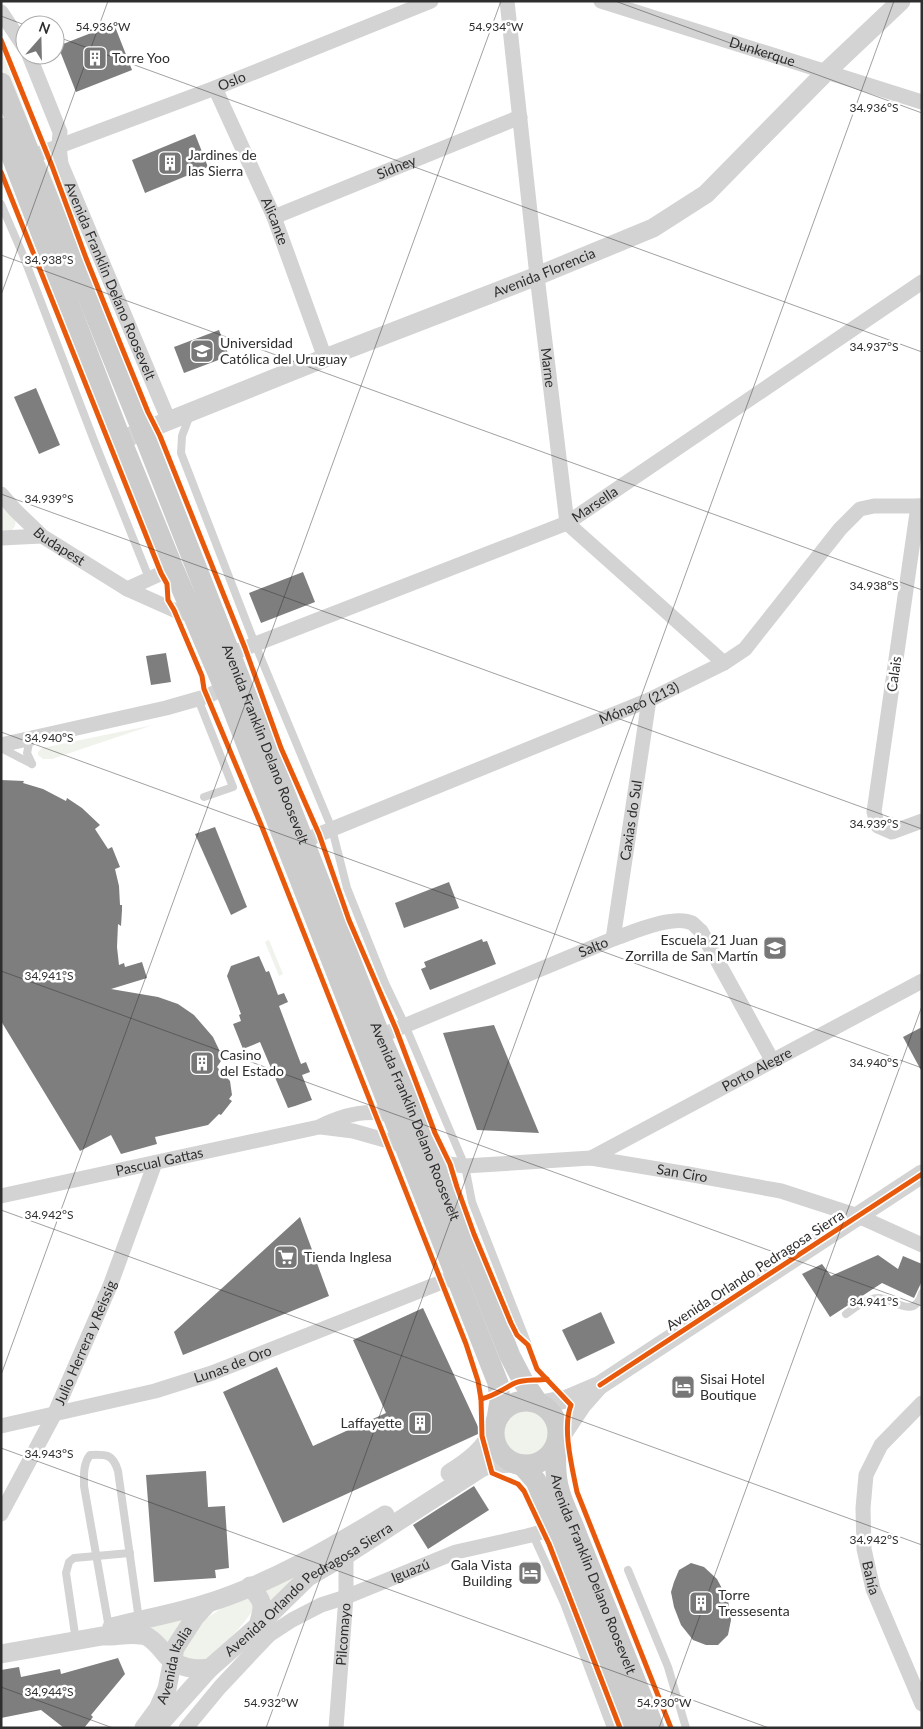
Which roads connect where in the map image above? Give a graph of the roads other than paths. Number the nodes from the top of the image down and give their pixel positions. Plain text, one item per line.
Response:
1 (430, 1) edge
2 (507, 1) edge
3 (603, 1) edge
4 (900, 1) edge
5 (1, 12) edge
6 (15, 33) edge
7 (33, 65) edge
8 (826, 72) junction
9 (1, 83) edge
10 (215, 88) junction
11 (922, 102) edge
12 (520, 117) junction
13 (1, 128) edge
14 (59, 146) junction
15 (22, 160) junction
16 (1, 204) edge
17 (274, 217) junction
18 (537, 276) junction
19 (922, 282) edge
20 (325, 358) junction
21 (191, 412) junction
22 (169, 421) junction
23 (143, 432) junction
24 (121, 440) junction
25 (1, 494) edge
26 (920, 506) edge
27 (567, 523) junction
28 (42, 536) junction
29 (1, 538) edge
30 (173, 568) junction
31 (149, 578) junction
32 (127, 589) junction
33 (195, 616) junction
34 (255, 644) junction
35 (230, 654) junction
36 (724, 664) junction
37 (232, 683) junction
38 (198, 699) junction
39 (649, 700) junction
40 (30, 739) junction
41 (1, 747) edge
42 (204, 797) dead end
43 (922, 821) edge
44 (332, 829) junction
45 (303, 843) junction
46 (613, 940) junction
47 (922, 981) edge
48 (405, 1025) junction
49 (380, 1036) junction
50 (772, 1060) junction
51 (394, 1116) junction
52 (319, 1127) junction
53 (406, 1146) junction
54 (591, 1158) junction
55 (433, 1162) junction
56 (155, 1164) junction
57 (466, 1166) junction
58 (922, 1174) edge
59 (441, 1183) junction
60 (1, 1196) edge
61 (858, 1216) junction
62 (922, 1244) edge
63 (457, 1276) junction
64 (922, 1293) edge
65 (846, 1314) dead end
66 (528, 1344) dead end
67 (600, 1385) junction
68 (922, 1403) edge
69 (539, 1404) junction
70 (54, 1415) junction
71 (495, 1424) junction
72 (1, 1426) edge
73 (557, 1444) junction
74 (518, 1464) junction
75 (416, 1503) junction
76 (1, 1514) edge
77 (564, 1526) junction
78 (533, 1535) junction
79 (344, 1548) junction
80 (130, 1553) junction
81 (95, 1556) junction
82 (628, 1570) dead end
83 (250, 1586) junction
84 (346, 1597) junction
85 (208, 1603) junction
86 (139, 1620) junction
87 (264, 1631) junction
88 (106, 1632) junction
89 (76, 1641) junction
90 (1, 1654) edge
91 (174, 1663) junction
92 (210, 1668) junction
93 (922, 1704) edge
94 (144, 1728) edge
95 (156, 1728) edge
96 (186, 1728) edge
97 (336, 1728) edge
98 (610, 1728) edge
99 (634, 1728) edge
100 (654, 1728) edge
101 (686, 1728) edge

1 - 10 street, Oslo
2 - 12 street, Marne
3 - 8 street, Dunkerque
4 - 8 street, Avenida Florencia
5 - 6 street
7 - 14 street, Avenida Franklin Delano Roosevelt
8 - 11 street, Dunkerque
8 - 18 street, Avenida Florencia
9 - 15 main road, Avenida Franklin Delano Roosevelt
10 - 14 street, Oslo
10 - 17 street, Alicante
12 - 17 street, Sidney
12 - 18 street, Marne
13 - 15 main road, Avenida Franklin Delano Roosevelt
14 - 15 street, Oslo
14 - 22 street, Avenida Franklin Delano Roosevelt
15 - 23 main road, Avenida Franklin Delano Roosevelt
15 - 24 main road, Avenida Franklin Delano Roosevelt
16 - 31 lane
17 - 20 street, Alicante
18 - 20 street, Avenida Florencia
18 - 27 street, Marne
19 - 27 street, Marsella
20 - 21 street, Avenida Florencia
21 - 22 street, Avenida Florencia
21 - 34 lane, Avenida Franklin Delano Roosevelt
22 - 23 street, Avenida Florencia
23 - 24 street, Avenida Florencia
23 - 35 main road, Avenida Franklin Delano Roosevelt
24 - 30 main road, Avenida Franklin Delano Roosevelt
25 - 28 street, Budapest
26 - 36 street, Mónaco (213)
26 - 43 street, Calais
27 - 34 street, Marsella
27 - 36 street
28 - 29 street
28 - 32 street, Budapest
30 - 31 street
30 - 33 main road, Avenida Franklin Delano Roosevelt
31 - 32 street
32 - 33 street, Budapest
33 - 37 main road, Avenida Franklin Delano Roosevelt
34 - 35 street, Marsella
34 - 44 lane, Avenida Franklin Delano Roosevelt
35 - 37 main road, Avenida Franklin Delano Roosevelt
36 - 39 street, Mónaco (213)
37 - 38 street
37 - 45 main road, Avenida Franklin Delano Roosevelt
37 - 51 main road, Avenida Franklin Delano Roosevelt
38 - 40 street
38 - 42 lane
39 - 44 street, Mónaco (213)
39 - 46 street, Caxias do Sul
40 - 41 street
40 - 41 lane
44 - 45 street, Mónaco (213)
44 - 48 lane, Avenida Franklin Delano Roosevelt
45 - 49 main road, Avenida Franklin Delano Roosevelt
46 - 48 street, Salto
46 - 50 street, Salto
47 - 50 street, Porto Alegre
48 - 49 street, Salto
48 - 57 lane, Avenida Franklin Delano Roosevelt
49 - 55 main road, Avenida Franklin Delano Roosevelt
50 - 54 street, Porto Alegre
51 - 52 street, Pascual Gattas
51 - 53 main road, Avenida Franklin Delano Roosevelt
51 - 59 street
52 - 53 street, Pascual Gattas
52 - 56 street, Pascual Gattas
53 - 63 main road, Avenida Franklin Delano Roosevelt
54 - 57 street, San Ciro
54 - 61 street, San Ciro
55 - 57 street, San Ciro
55 - 59 main road, Avenida Franklin Delano Roosevelt
56 - 60 street, Pascual Gattas
56 - 70 street, Julio Herrera y Reissig
57 - 66 lane, Avenida Franklin Delano Roosevelt
58 - 61 street, Avenida Orlando Pedragosa Sierra
59 - 69 main road, Avenida Franklin Delano Roosevelt
61 - 62 street, San Ciro
61 - 67 street, Avenida Orlando Pedragosa Sierra
63 - 70 street, Lunas de Oro
63 - 71 main road, Avenida Franklin Delano Roosevelt
64 - 65 lane
67 - 69 street, Avenida Orlando Pedragosa Sierra
67 - 73 street, Avenida Orlando Pedragosa Sierra
68 - 93 street, Bahía
69 - 71 main road
69 - 73 main road
70 - 72 street, Lunas de Oro
70 - 76 street, Julio Herrera y Reissig
71 - 74 main road
71 - 75 street, Avenida Orlando Pedragosa Sierra
73 - 74 main road
73 - 77 main road, Avenida Franklin Delano Roosevelt
74 - 75 street, Avenida Orlando Pedragosa Sierra
74 - 77 main road, Avenida Franklin Delano Roosevelt
75 - 79 street, Avenida Orlando Pedragosa Sierra
77 - 78 street, Iguazú
77 - 99 main road, Avenida Franklin Delano Roosevelt
77 - 100 main road, Avenida Franklin Delano Roosevelt
78 - 84 street, Iguazú
78 - 98 lane
79 - 83 street, Avenida Orlando Pedragosa Sierra
79 - 84 street, Pilcomayo
79 - 87 street, Avenida Orlando Pedragosa Sierra
80 - 81 lane
80 - 81 lane
80 - 86 lane
81 - 88 lane
81 - 89 lane
82 - 101 lane
83 - 85 street, Avenida Orlando Pedragosa Sierra
83 - 87 street
84 - 87 street, Iguazú
84 - 97 street, Pilcomayo
85 - 86 street
85 - 91 street, Avenida Italia
86 - 88 street
87 - 92 street, Avenida Orlando Pedragosa Sierra
87 - 96 street
88 - 89 street
88 - 91 street
89 - 90 street
91 - 92 street, Avenida Orlando Pedragosa Sierra
91 - 94 street, Avenida Italia
92 - 95 street, Avenida Italia

